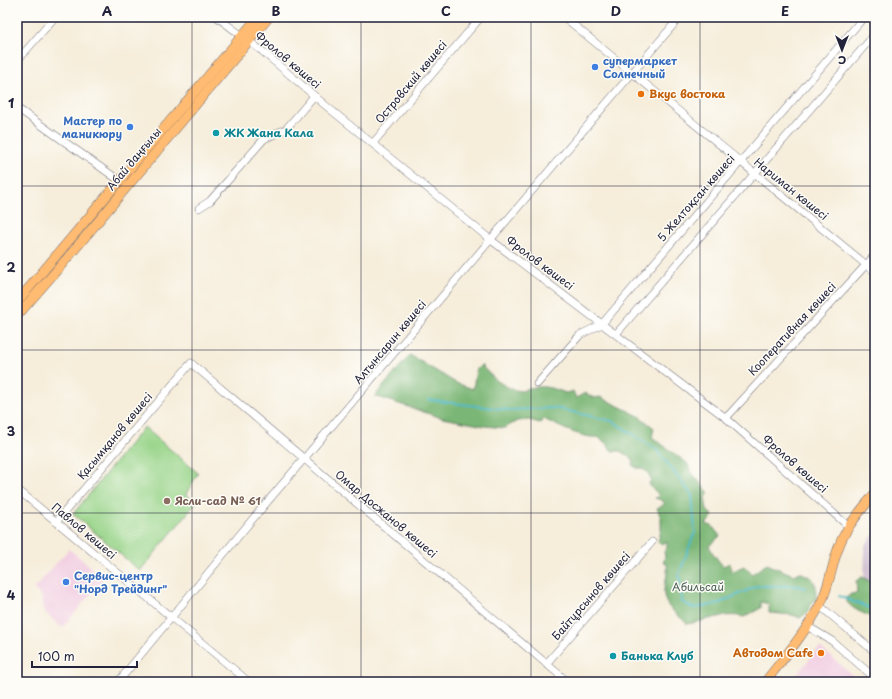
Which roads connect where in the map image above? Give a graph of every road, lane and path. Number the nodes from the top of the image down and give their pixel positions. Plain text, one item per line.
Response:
1 (55, 17) edge
2 (218, 17) edge
3 (258, 17) edge
4 (269, 17) edge
5 (481, 17) edge
6 (564, 17) edge
7 (680, 17) edge
8 (864, 17) edge
9 (875, 34) edge
10 (245, 39) junction
11 (17, 61) edge
12 (633, 74) junction
13 (314, 96) junction
14 (17, 108) edge
15 (374, 144) junction
16 (741, 162) junction
17 (755, 173) junction
18 (120, 181) junction
19 (199, 208) dead end
20 (491, 240) junction
21 (875, 255) edge
22 (866, 264) junction
23 (875, 272) edge
24 (17, 302) edge
25 (17, 316) edge
26 (602, 324) junction
27 (616, 334) junction
28 (191, 363) joint
29 (537, 384) dead end
30 (726, 418) junction
31 (304, 459) junction
32 (17, 488) edge
33 (875, 493) edge
34 (56, 522) junction
35 (848, 526) junction
36 (652, 542) dead end
37 (820, 606) junction
38 (172, 617) junction
39 (807, 626) junction
40 (875, 652) edge
41 (546, 664) junction
42 (875, 678) edge
43 (118, 682) edge
44 (249, 682) edge
45 (568, 682) edge
46 (765, 682) edge

1 - 11 street
2 - 10 street, Фролов көшесі
3 - 10 main road, Абай даңғылы
4 - 10 main road, Абай даңғылы
5 - 15 street, Островский көшесі
6 - 12 street, Нариман көшесі
7 - 12 street, Алтынсарин көшесі
8 - 16 street, 5 Желтоқсан көшесі
9 - 17 street
10 - 13 street, Фролов көшесі
10 - 18 main road, Абай даңғылы
10 - 25 main road, Абай даңғылы
12 - 16 street, Нариман көшесі
12 - 20 street, Алтынсарин көшесі
13 - 15 street, Фролов көшесі
13 - 19 street
14 - 18 street
15 - 20 street, Фролов көшесі
16 - 17 street, Нариман көшесі
16 - 26 street, 5 Желтоқсан көшесі
17 - 22 street, Нариман көшесі
17 - 27 street
18 - 24 main road, Абай даңғылы
20 - 26 street, Фролов көшесі
20 - 31 street, Алтынсарин көшесі
21 - 22 street, Кооперативная көшесі
22 - 23 street, Нариман көшесі
22 - 30 street, Кооперативная көшесі
26 - 27 street, Фролов көшесі
26 - 29 street, 5 Желтоқсан көшесі
27 - 30 street, Фролов көшесі
28 - 31 street, Омар Досжанов көшесі
28 - 34 street, Қасымқанов көшесі
30 - 35 street, Фролов көшесі
31 - 38 street, Алтынсарин көшесі
31 - 41 street, Омар Досжанов көшесі
32 - 34 street, Павлов көшесі
33 - 35 main road
34 - 38 street, Павлов көшесі
35 - 37 main road
36 - 41 street, Байтұрсынов көшесі
37 - 39 main road
37 - 40 street
38 - 43 street, Алтынсарин көшесі
38 - 44 street, Павлов көшесі
39 - 42 street
39 - 46 main road
41 - 45 street, Омар Досжанов көшесі

